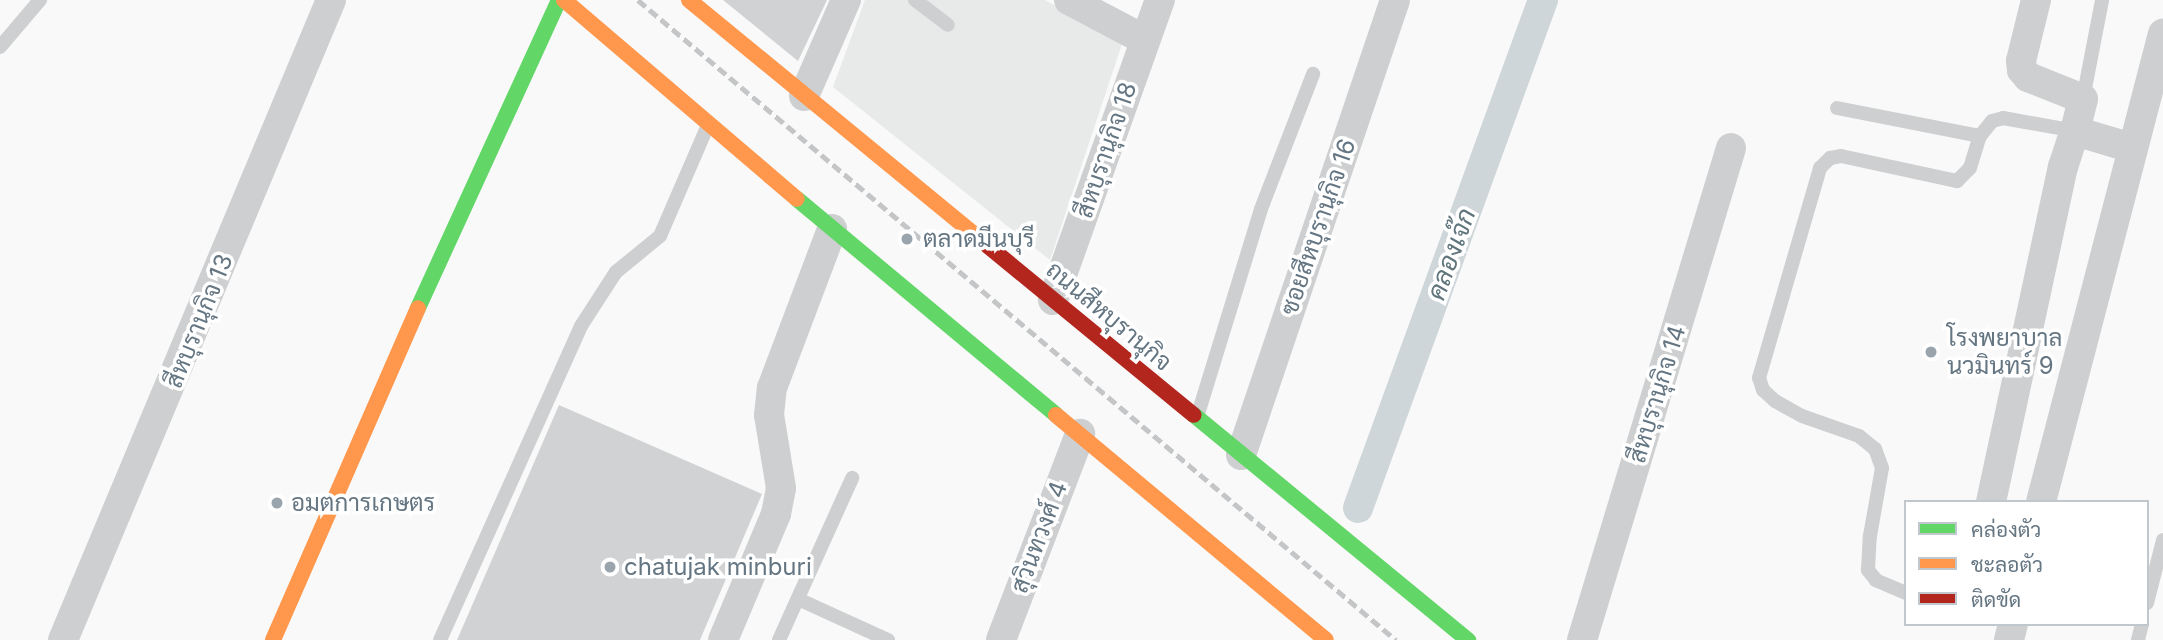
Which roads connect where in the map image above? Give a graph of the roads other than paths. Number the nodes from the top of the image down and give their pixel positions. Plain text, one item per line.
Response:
1 (40, 0) edge
2 (331, 0) edge
3 (561, 0) edge
4 (689, 0) edge
5 (846, 0) edge
6 (915, 0) edge
7 (1069, 0) edge
8 (1160, 0) edge
9 (1395, 0) edge
10 (2036, 0) edge
11 (2102, 0) edge
12 (948, 25) dead end
13 (2163, 34) edge
14 (1145, 40) junction
15 (0, 47) edge
16 (1312, 74) dead end
17 (804, 96) junction
18 (2083, 99) junction
19 (1837, 108) dead end
20 (708, 124) junction
21 (2075, 131) junction
22 (1980, 136) junction
23 (1731, 148) dead end
24 (2132, 148) junction
25 (832, 229) junction
26 (1053, 300) junction
27 (1197, 418) junction
28 (1080, 434) junction
29 (1241, 455) junction
30 (852, 478) dead end
31 (1990, 500) edge
32 (2042, 500) edge
33 (2163, 540) edge
34 (1904, 592) edge
35 (2149, 595) edge
36 (798, 599) junction
37 (859, 635) edge
38 (63, 640) edge
39 (273, 640) edge
40 (440, 640) edge
41 (723, 640) edge
42 (779, 640) edge
43 (888, 640) edge
44 (1001, 640) edge
45 (1326, 640) edge
46 (1468, 640) edge
47 (1582, 640) edge

1 - 15 lane
2 - 38 street, สีหบุรานุกิจ 13
3 - 20 main road
3 - 39 main road
4 - 17 main road, ถนนสีหบุรานุกิจ
5 - 17 street
6 - 12 lane
7 - 14 street
8 - 14 street, สีหบุรานุกิจ 18
9 - 29 street, ซอยสีหบุรานุกิจ 16
10 - 18 street
11 - 18 lane
13 - 24 street
14 - 26 street, สีหบุรานุกิจ 18
16 - 27 lane
17 - 26 main road, ถนนสีหบุรานุกิจ
18 - 21 street
19 - 22 lane
20 - 25 main road
20 - 40 lane
21 - 22 lane
21 - 24 street
21 - 31 street
22 - 34 lane
23 - 47 street, สีหบุรานุกิจ 14
24 - 32 street
25 - 28 main road
25 - 41 street
26 - 27 main road, ถนนสีหบุรานุกิจ
27 - 29 main road, ถนนสีหบุรานุกิจ
28 - 44 street, สุวินทวงศ์ 4
28 - 45 main road
29 - 46 main road, ถนนสีหบุรานุกิจ
30 - 36 lane
33 - 35 lane
36 - 37 lane
36 - 42 lane
37 - 43 lane

